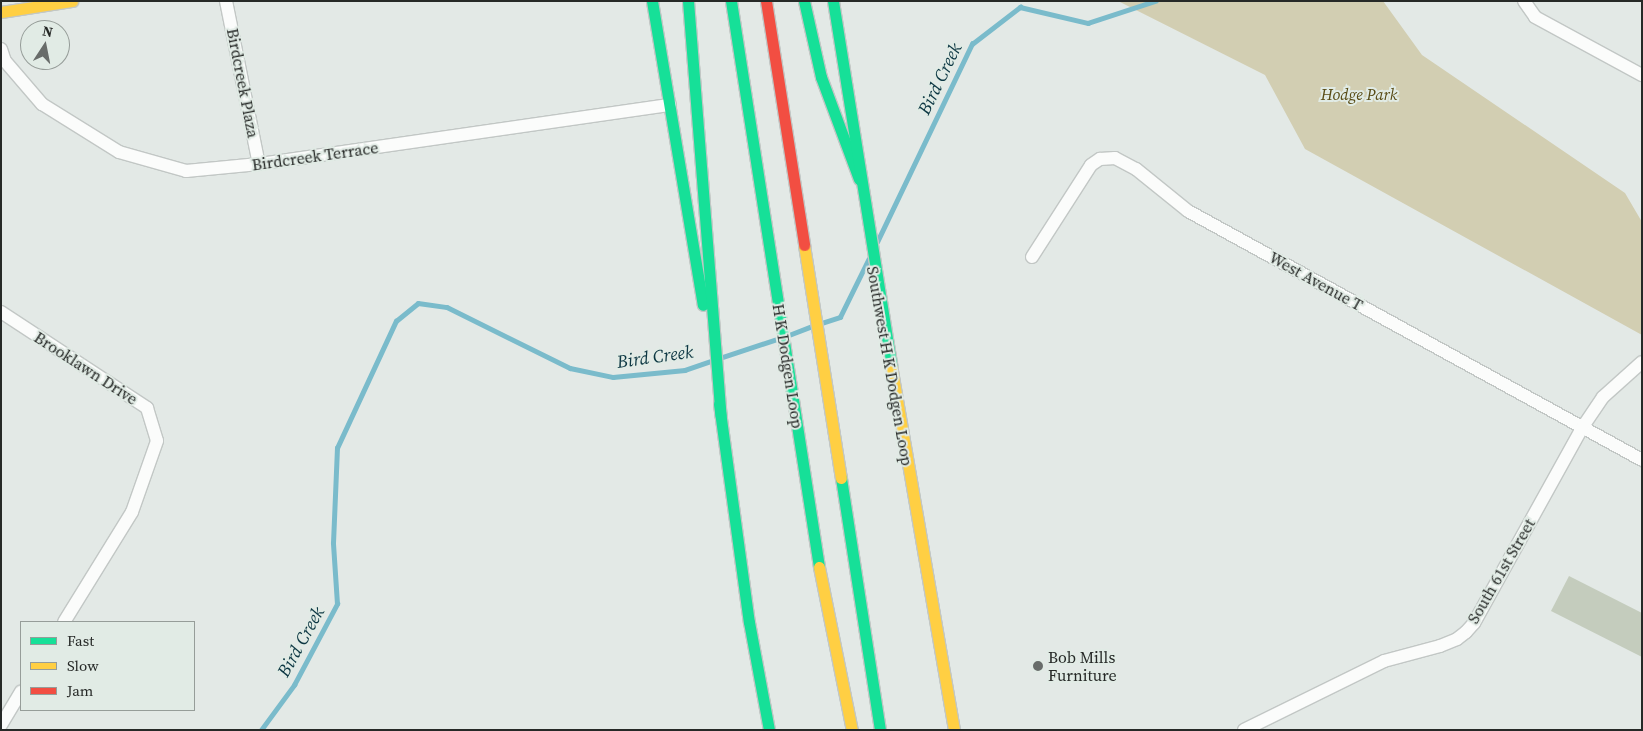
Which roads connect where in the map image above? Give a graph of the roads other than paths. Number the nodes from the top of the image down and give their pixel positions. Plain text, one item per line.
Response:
1 (72, 1) edge
2 (226, 1) edge
3 (652, 1) edge
4 (688, 1) edge
5 (731, 1) edge
6 (766, 1) edge
7 (804, 1) edge
8 (833, 1) edge
9 (1524, 1) edge
10 (1, 12) edge
11 (1, 49) edge
12 (1642, 75) edge
13 (670, 105) junction
14 (259, 164) junction
15 (859, 179) junction
16 (1032, 258) dead end
17 (1, 312) edge
18 (1642, 362) edge
19 (721, 416) junction
20 (1582, 428) junction
21 (1642, 460) edge
22 (65, 621) edge
23 (20, 694) edge
24 (1, 725) edge
25 (769, 730) edge
26 (852, 730) edge
27 (880, 730) edge
28 (954, 730) edge
29 (1244, 730) edge

1 - 10 main road
2 - 14 street, Birdcreek Plaza
3 - 13 main road
4 - 19 main road
5 - 26 main road, H K Dodgen Loop
6 - 27 main road, H K Dodgen Loop
7 - 15 main road
8 - 15 main road, Southwest H K Dodgen Loop
9 - 12 street
11 - 14 street, Birdcreek Terrace
13 - 14 street, Birdcreek Terrace
13 - 19 main road
15 - 28 main road, Southwest H K Dodgen Loop
16 - 20 street, West Avenue T
17 - 22 street, Brooklawn Drive
18 - 20 street, South 61st Street
19 - 25 main road
20 - 21 street, West Avenue T
20 - 29 street, South 61st Street
23 - 24 street

